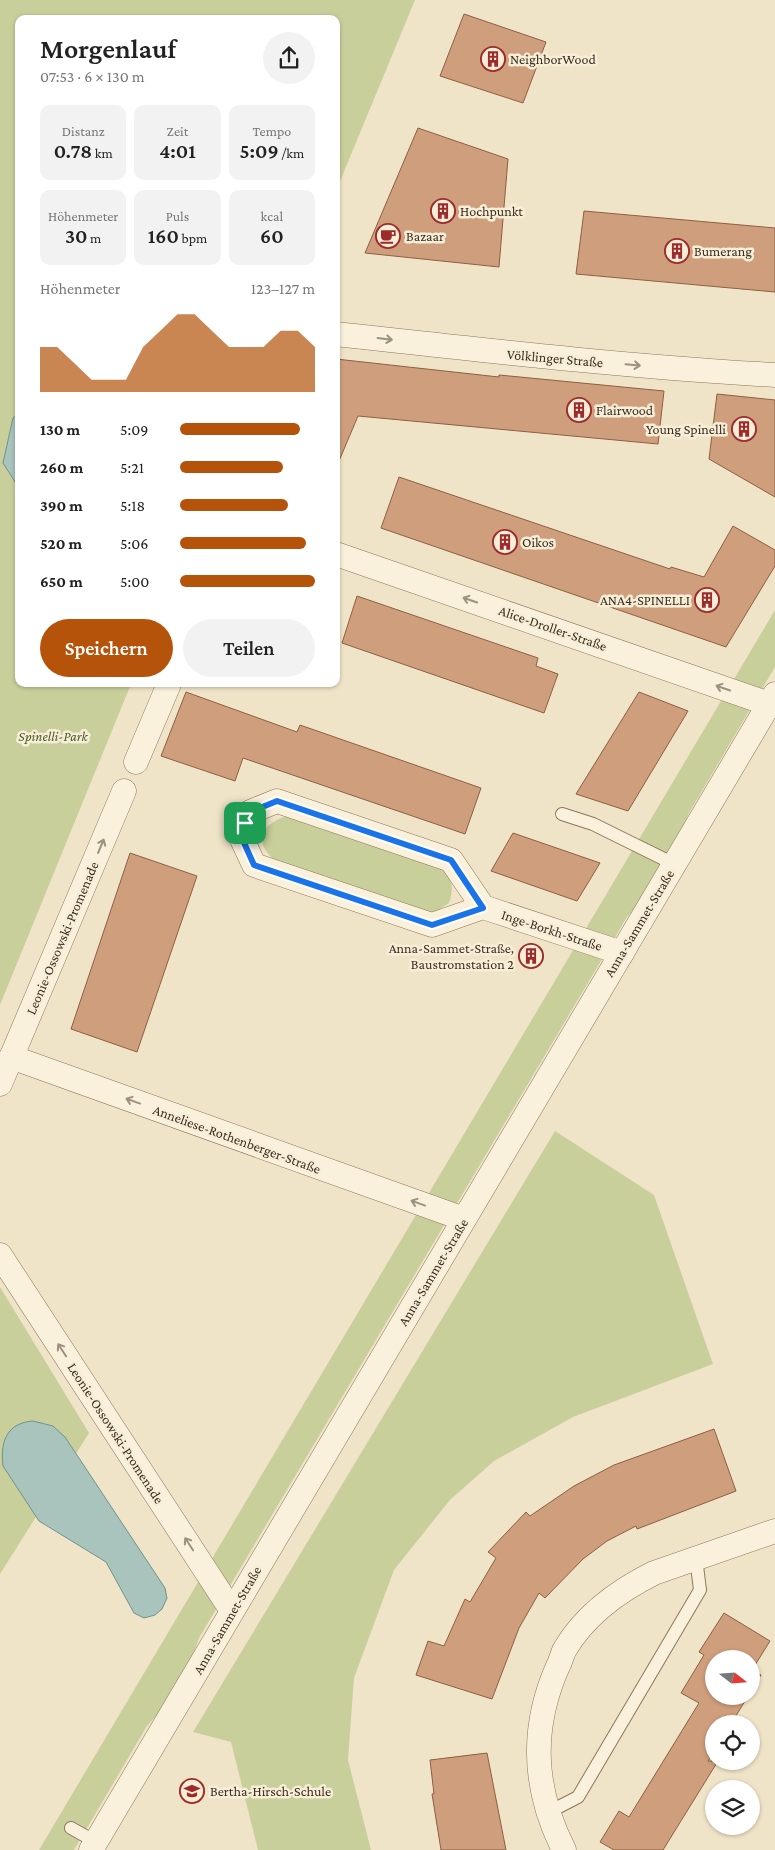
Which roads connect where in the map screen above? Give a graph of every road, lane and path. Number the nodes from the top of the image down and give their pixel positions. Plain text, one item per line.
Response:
1 (340, 334) edge
2 (775, 375) edge
3 (340, 555) edge
4 (168, 687) edge
5 (772, 699) edge
6 (136, 762) dead end
7 (124, 791) dead end
8 (562, 814) dead end
9 (674, 864) junction
10 (483, 908) junction
11 (622, 953) junction
12 (11, 1058) junction
13 (0, 1084) edge
14 (464, 1220) junction
15 (0, 1255) edge
16 (775, 1531) edge
17 (696, 1558) junction
18 (232, 1611) junction
19 (547, 1813) junction
20 (71, 1828) dead end
21 (94, 1846) edge
22 (564, 1850) edge

1 -> 2 street, Völklinger Straße
5 -> 3 street, Alice-Droller-Straße
4 - 6 street
5 - 9 street, Anna-Sammet-Straße
12 -> 7 street, Leonie-Ossowski-Promenade
8 - 9 lane
9 - 11 street, Anna-Sammet-Straße
10 - 10 street, Inge-Borkh-Straße
10 - 11 street, Inge-Borkh-Straße
11 - 14 street, Anna-Sammet-Straße
12 - 13 street, Leonie-Ossowski-Promenade
14 -> 12 street, Anneliese-Rothenberger-Straße
14 - 18 street, Anna-Sammet-Straße
18 -> 15 street, Leonie-Ossowski-Promenade
16 - 17 street
17 - 19 lane
17 - 19 street
18 - 21 street, Anna-Sammet-Straße
19 - 22 street
20 - 21 lane

